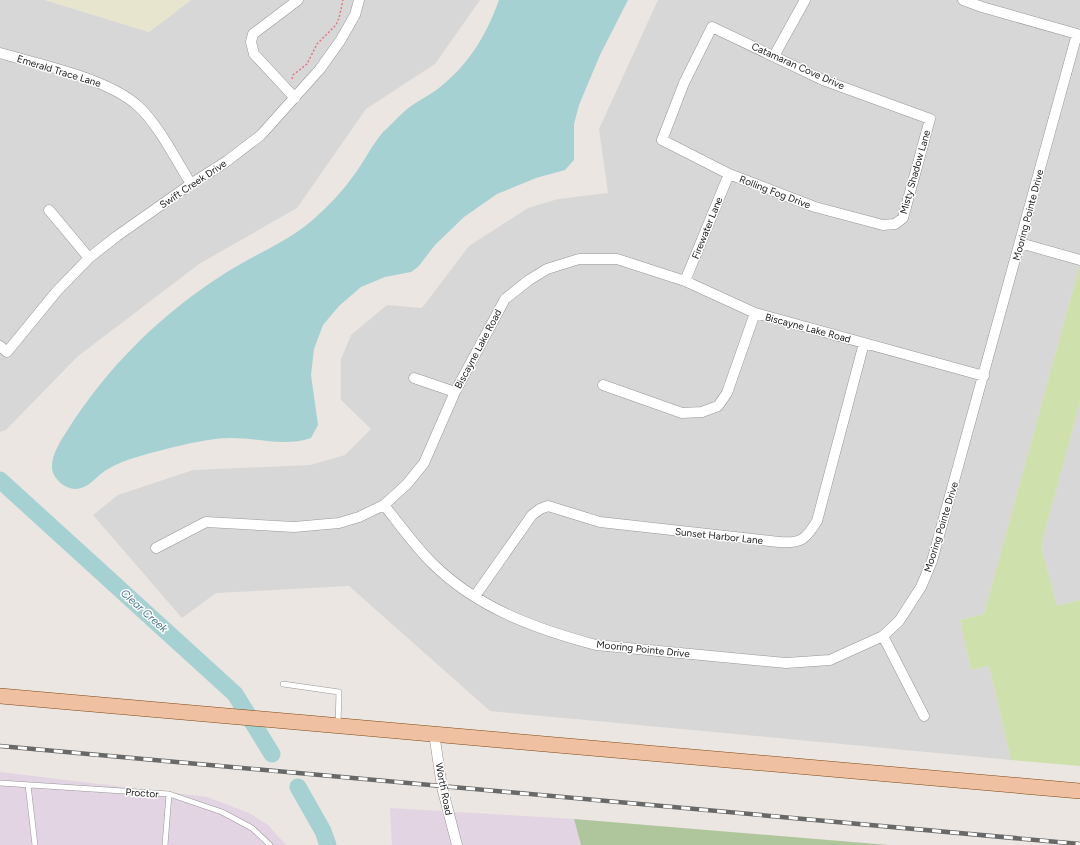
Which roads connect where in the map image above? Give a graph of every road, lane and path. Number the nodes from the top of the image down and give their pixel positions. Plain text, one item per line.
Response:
1 (298, 0) edge
2 (343, 0) edge
3 (359, 0) edge
4 (804, 0) edge
5 (963, 0) edge
6 (0, 53) edge
7 (774, 56) junction
8 (292, 96) junction
9 (930, 118) joint
10 (662, 140) joint
11 (729, 174) junction
12 (191, 184) junction
13 (49, 210) dead end
14 (895, 224) joint
15 (1020, 243) junction
16 (89, 258) junction
17 (1080, 260) edge
18 (685, 281) junction
19 (755, 313) junction
20 (864, 343) junction
21 (3, 349) edge
22 (984, 376) junction
23 (414, 378) dead end
24 (603, 385) dead end
25 (455, 392) junction
26 (384, 505) junction
27 (156, 548) dead end
28 (475, 596) junction
29 (883, 636) junction
30 (283, 684) dead end
31 (0, 696) edge
32 (924, 716) dead end
33 (338, 725) junction
34 (434, 733) junction
35 (0, 783) edge
36 (28, 785) junction
37 (1080, 791) edge
38 (169, 794) junction
39 (35, 845) edge
40 (164, 845) edge
41 (270, 845) edge
42 (457, 845) edge

1 - 8 street
2 - 8 path
3 - 8 street, Swift Creek Drive
4 - 7 street
5 - 15 street, Mooring Pointe Drive
6 - 12 street, Emerald Trace Lane
7 - 9 street, Catamaran Cove Drive
7 - 10 street, Catamaran Cove Drive
8 - 12 street, Swift Creek Drive
9 - 14 street, Misty Shadow Lane
10 - 11 street, Rolling Fog Drive
11 - 14 street, Rolling Fog Drive
11 - 18 street, Firewater Lane
12 - 16 street, Swift Creek Drive
13 - 16 street
15 - 17 street
15 - 22 street, Mooring Pointe Drive
16 - 21 street, Swift Creek Drive
18 - 19 street, Biscayne Lake Road
18 - 25 street, Biscayne Lake Road
19 - 20 street, Biscayne Lake Road
19 - 24 street
20 - 22 street, Biscayne Lake Road
20 - 28 street, Sunset Harbor Lane
22 - 29 street, Mooring Pointe Drive
23 - 25 street
25 - 26 street, Biscayne Lake Road
26 - 27 street, Biscayne Lake Road
26 - 28 street, Mooring Pointe Drive
28 - 29 street, Mooring Pointe Drive
29 - 32 street
30 - 33 lane
31 - 33 main road
33 - 34 main road
34 - 37 main road
34 - 42 street, Worth Road
35 - 36 lane, Proctor
36 - 38 lane, Proctor
36 - 39 lane
38 - 40 lane
38 - 41 lane, Proctor

